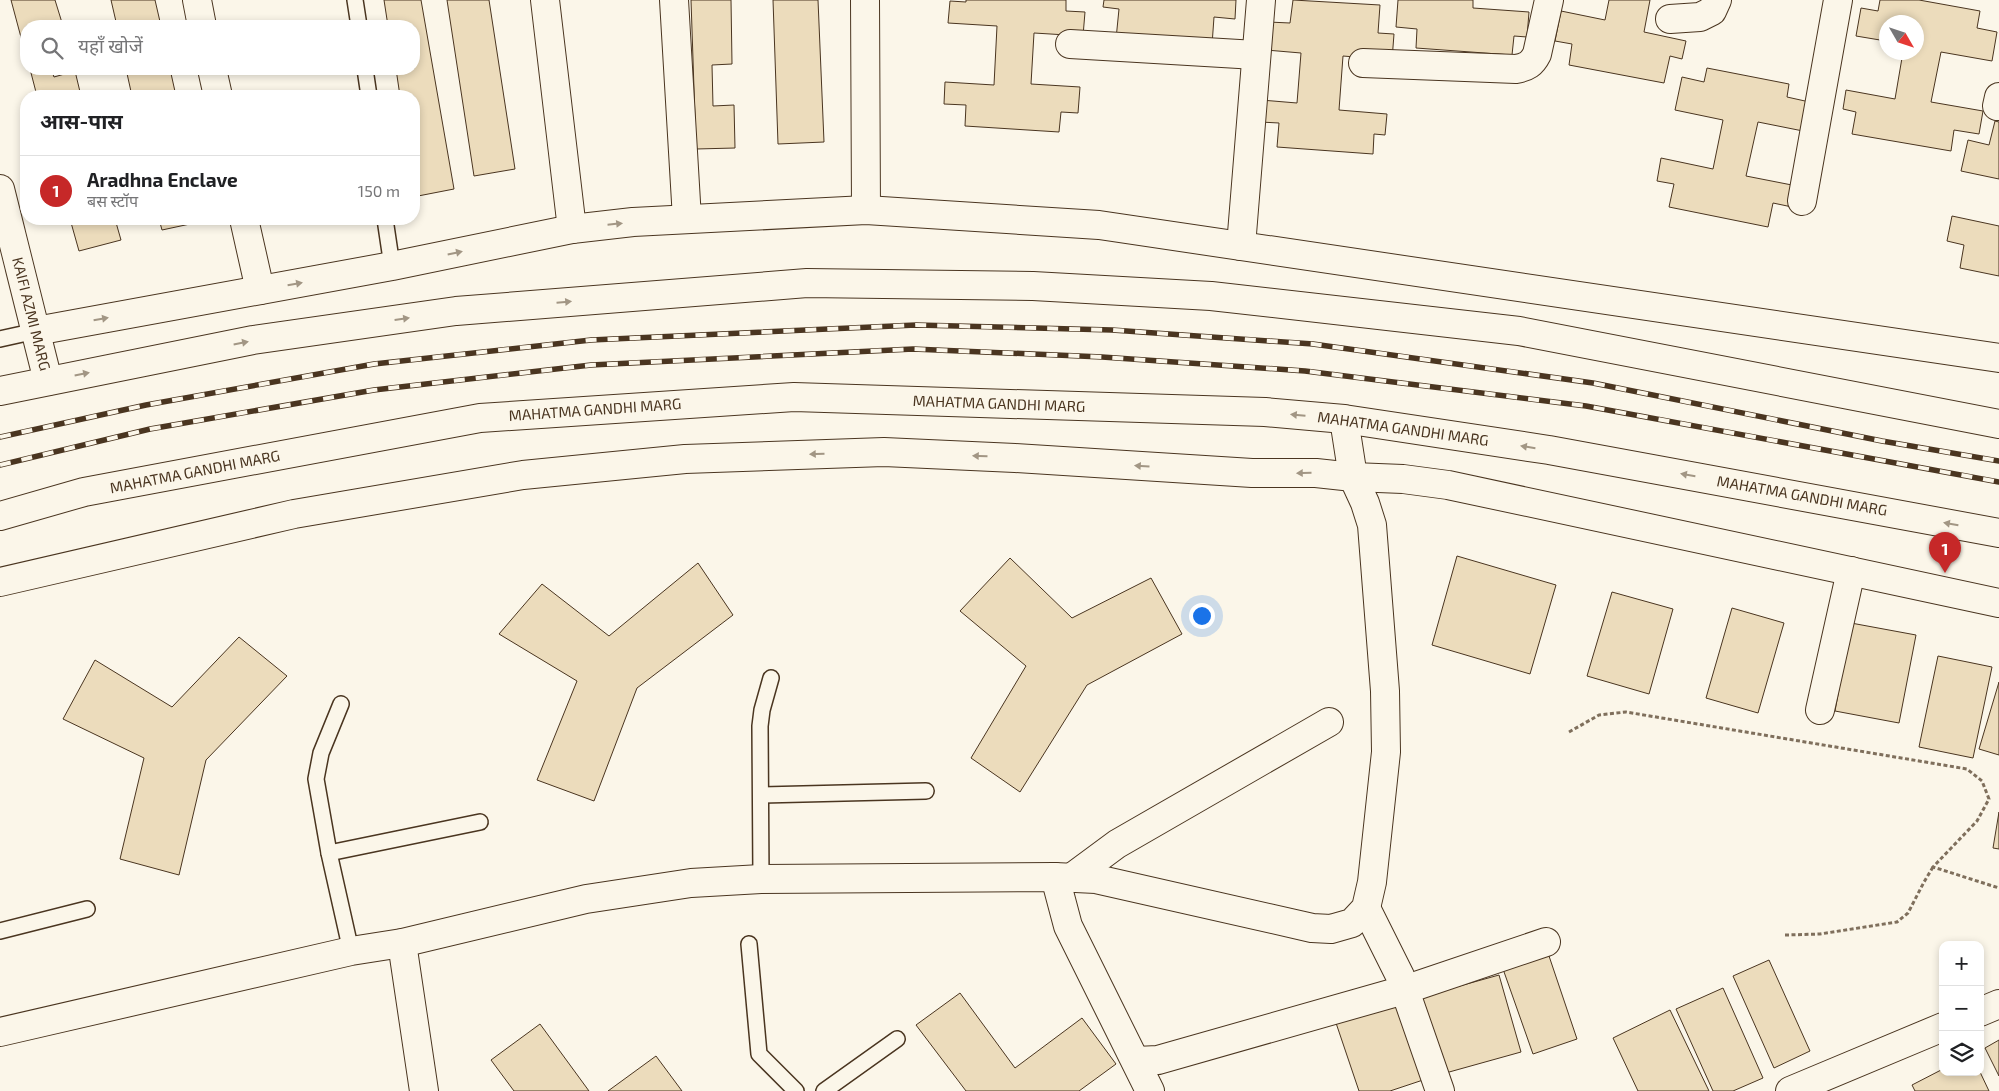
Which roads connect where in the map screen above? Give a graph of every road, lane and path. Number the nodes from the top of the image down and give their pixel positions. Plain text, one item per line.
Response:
1 (197, 0) edge
2 (356, 0) edge
3 (545, 0) edge
4 (674, 0) edge
5 (864, 0) edge
6 (1261, 0) edge
7 (1549, 0) edge
8 (1717, 0) edge
9 (1838, 0) edge
10 (1670, 19) dead end
11 (201, 20) edge
12 (358, 20) edge
13 (1070, 44) dead end
14 (1256, 55) junction
15 (1363, 63) dead end
16 (213, 75) edge
17 (366, 75) edge
18 (217, 90) edge
19 (368, 90) edge
20 (0, 189) edge
21 (1802, 201) dead end
22 (866, 210) junction
23 (687, 219) junction
24 (245, 225) edge
25 (386, 225) edge
26 (572, 229) junction
27 (1241, 246) junction
28 (392, 266) junction
29 (260, 290) junction
30 (36, 331) junction
31 (0, 339) edge
32 (1999, 358) edge
33 (48, 380) junction
34 (0, 391) edge
35 (1344, 419) junction
36 (1999, 424) edge
37 (1353, 477) junction
38 (0, 516) edge
39 (1999, 533) edge
40 (1851, 571) junction
41 (0, 582) edge
42 (1999, 603) edge
43 (771, 678) dead end
44 (341, 704) dead end
45 (1820, 710) dead end
46 (1329, 722) dead end
47 (1569, 732) dead end
48 (926, 791) dead end
49 (762, 795) junction
50 (480, 822) dead end
51 (329, 853) junction
52 (1933, 867) junction
53 (1063, 878) junction
54 (761, 879) junction
55 (1999, 888) edge
56 (1366, 908) junction
57 (87, 909) dead end
58 (0, 931) edge
59 (1785, 935) dead end
60 (1546, 942) dead end
61 (402, 943) junction
62 (748, 944) dead end
63 (351, 951) junction
64 (1404, 990) junction
65 (1999, 1004) edge
66 (1984, 1010) edge
67 (1939, 1029) edge
68 (0, 1032) edge
69 (897, 1039) dead end
70 (1136, 1061) junction
71 (424, 1091) edge
72 (796, 1091) edge
73 (824, 1091) edge
74 (1150, 1091) edge
75 (1440, 1091) edge
76 (1790, 1091) edge

1 - 11 street
2 - 12 lane
3 - 26 street
4 - 23 street
5 - 22 street
6 - 14 street
7 - 15 street
8 - 10 street
9 - 21 street
13 - 14 street
14 - 27 street
16 - 18 street
17 - 19 lane
20 - 30 street, KAIFI AZMI MARG
22 - 23 street
22 - 27 street
26 -> 23 street
24 - 29 street
25 - 28 lane
28 -> 26 street
27 - 32 street
29 -> 28 street
30 -> 29 street
30 - 31 lane
30 - 33 street, KAIFI AZMI MARG
33 - 34 street
33 -> 36 street
35 - 37 street
35 -> 38 street, MAHATMA GANDHI MARG
39 -> 35 street, MAHATMA GANDHI MARG
37 - 40 street
37 -> 41 street
37 - 56 street
40 - 42 street
40 - 45 street
43 - 49 lane
44 - 51 lane
46 - 53 street
47 - 52 path
48 - 49 lane
49 - 54 lane
50 - 51 lane
51 - 63 lane
52 - 55 path
52 - 59 path
53 - 54 street
53 - 56 street
53 - 70 street
54 - 61 street
56 - 64 street
57 - 58 lane
60 - 64 street
61 - 63 street
61 - 71 street
62 - 72 lane
63 - 68 street
64 - 70 street
64 - 75 street
65 - 66 street
67 - 76 street
69 - 73 lane
70 - 74 street

